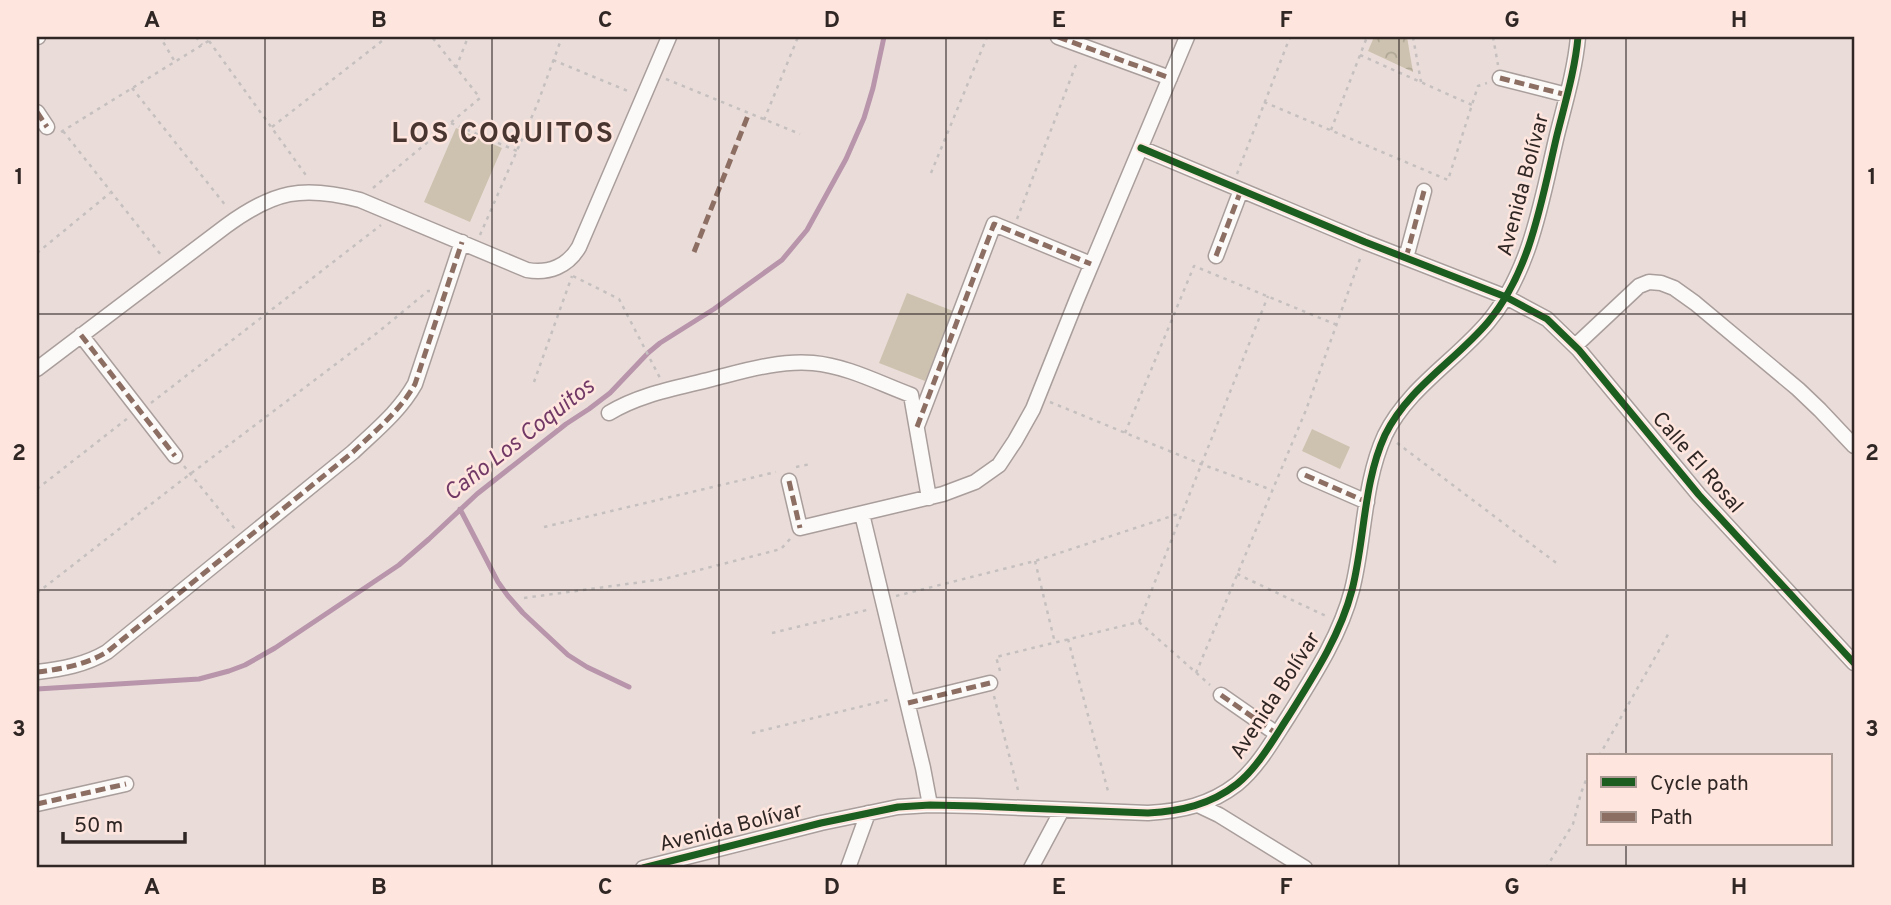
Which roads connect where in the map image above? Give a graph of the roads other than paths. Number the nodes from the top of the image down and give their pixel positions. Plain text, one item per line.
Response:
1 (669, 37) edge
2 (1058, 37) edge
3 (1187, 37) edge
4 (1578, 37) edge
5 (1170, 78) junction
6 (1500, 78) road end
7 (1567, 95) junction
8 (37, 112) edge
9 (50, 132) road end
10 (1141, 148) junction
11 (1237, 188) junction
12 (1424, 191) dead end
13 (468, 245) junction
14 (1216, 256) dead end
15 (1406, 258) junction
16 (1091, 264) junction
17 (1506, 297) junction
18 (81, 335) junction
19 (1575, 346) junction
20 (37, 369) edge
21 (609, 414) dead end
22 (916, 427) junction
23 (1854, 446) edge
24 (175, 456) road end
25 (1305, 475) dead end
26 (789, 481) dead end
27 (929, 498) junction
28 (1367, 502) junction
29 (862, 514) junction
30 (1854, 663) edge
31 (37, 672) edge
32 (990, 683) road end
33 (1221, 695) road end
34 (907, 699) junction
35 (1277, 734) junction
36 (126, 784) dead end
37 (37, 804) edge
38 (930, 805) junction
39 (1198, 805) junction
40 (1062, 810) junction
41 (868, 813) junction
42 (643, 868) edge
43 (848, 868) edge
44 (1031, 868) edge
45 (1305, 868) edge

1 - 13 street
2 - 5 street
3 - 5 street
4 - 7 street, Avenida Bolívar
5 - 10 street
6 - 7 street
7 - 17 street, Avenida Bolívar
8 - 9 street
10 - 11 street, Calle El Rosal
10 - 16 street
11 - 14 street
11 - 15 street, Calle El Rosal
12 - 15 street
13 - 18 street
13 - 31 street
15 - 17 street, Calle El Rosal
16 - 22 street
16 - 27 street
17 - 19 street, Calle El Rosal
17 - 28 street, Avenida Bolívar
18 - 20 street
18 - 24 street
19 - 23 street
19 - 30 street, Calle El Rosal
21 - 22 street
22 - 27 street
25 - 28 street
26 - 29 street
27 - 29 street
28 - 35 street, Avenida Bolívar
29 - 34 street
32 - 34 street
33 - 35 street
34 - 38 street
35 - 39 street, Avenida Bolívar
36 - 37 street
38 - 40 street, Avenida Bolívar
38 - 41 street, Avenida Bolívar
39 - 40 street, Avenida Bolívar
39 - 45 street
40 - 44 street
41 - 42 street, Avenida Bolívar
41 - 43 street

